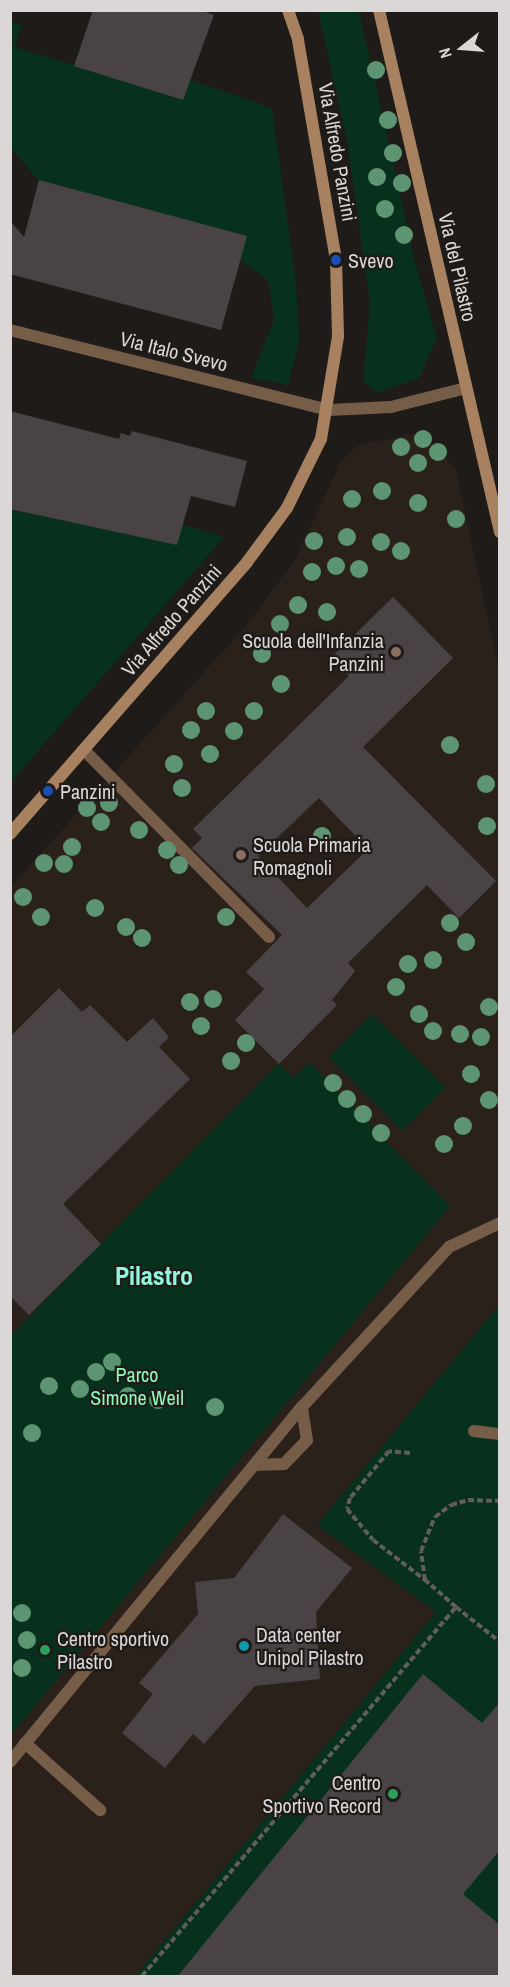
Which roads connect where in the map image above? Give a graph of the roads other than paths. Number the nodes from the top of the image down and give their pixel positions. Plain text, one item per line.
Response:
1 (288, 10) edge
2 (379, 10) edge
3 (10, 330) edge
4 (467, 394) junction
5 (329, 410) junction
6 (500, 532) edge
7 (84, 750) junction
8 (10, 834) edge
9 (269, 937) dead end
10 (500, 1223) edge
11 (302, 1407) junction
12 (474, 1431) dead end
13 (500, 1434) edge
14 (254, 1465) junction
15 (25, 1743) junction
16 (10, 1762) edge
17 (100, 1810) dead end

1 - 5 street, Via Alfredo Panzini
2 - 4 street, Via del Pilastro
3 - 5 street, Via Italo Svevo
4 - 5 street
4 - 6 street, Via del Pilastro
5 - 7 street, Via Alfredo Panzini
7 - 8 street, Via Alfredo Panzini
7 - 9 street
10 - 11 street
11 - 14 street
11 - 14 street
12 - 13 street
14 - 15 street
15 - 16 street
15 - 17 street

